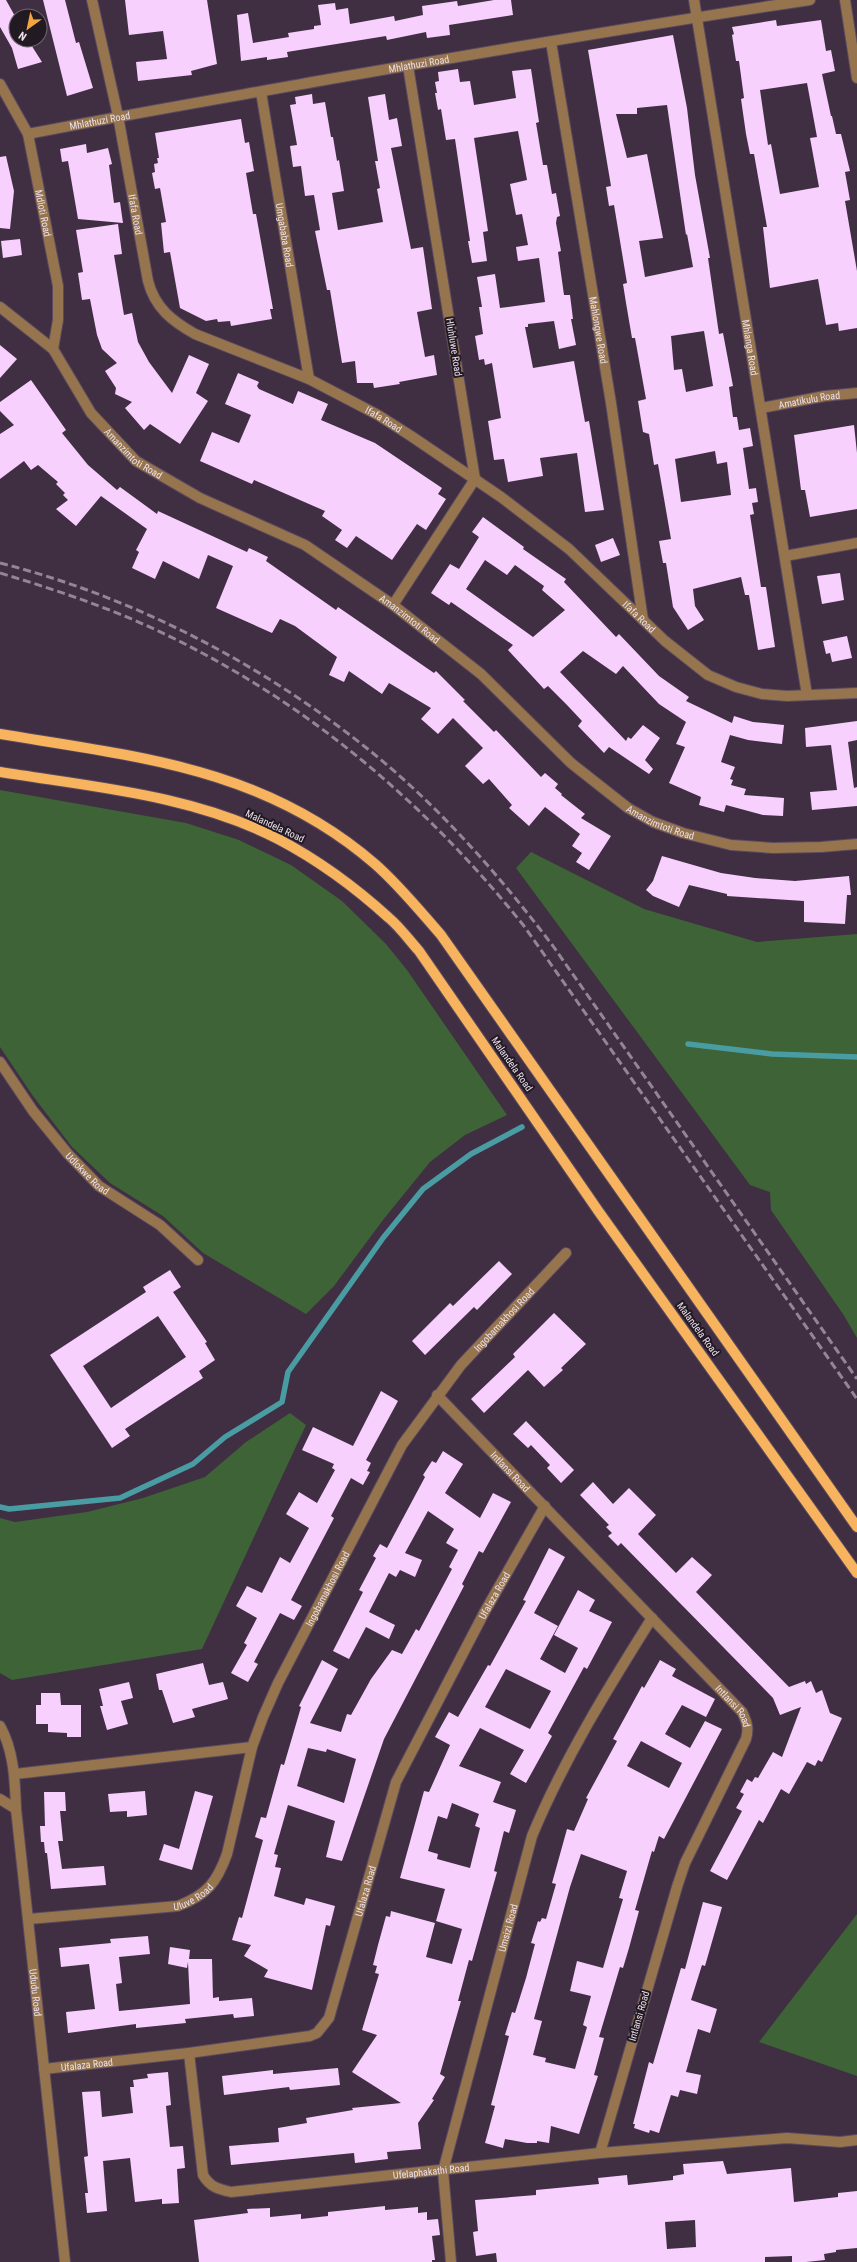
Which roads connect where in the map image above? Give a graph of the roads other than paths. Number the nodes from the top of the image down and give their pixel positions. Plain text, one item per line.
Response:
1 (92, 0) edge
2 (694, 0) edge
3 (810, 0) edge
4 (845, 0) edge
5 (697, 17) junction
6 (551, 42) junction
7 (408, 66) junction
8 (857, 78) edge
9 (0, 84) edge
10 (261, 92) junction
11 (118, 116) junction
12 (28, 134) junction
13 (0, 307) edge
14 (53, 349) junction
15 (309, 379) junction
16 (857, 393) edge
17 (761, 408) junction
18 (475, 479) junction
19 (857, 543) edge
20 (785, 556) junction
21 (392, 605) junction
22 (643, 620) junction
23 (857, 693) edge
24 (808, 695) junction
25 (0, 734) edge
26 (0, 772) edge
27 (857, 844) edge
28 (0, 1062) edge
29 (566, 1253) dead end
30 (198, 1260) dead end
31 (437, 1395) junction
32 (545, 1506) junction
33 (857, 1527) edge
34 (857, 1573) edge
35 (652, 1618) junction
36 (0, 1726) edge
37 (252, 1747) junction
38 (15, 1774) junction
39 (0, 1799) edge
40 (16, 1809) junction
41 (29, 1919) junction
42 (188, 2053) junction
43 (44, 2069) junction
44 (857, 2140) edge
45 (600, 2153) junction
46 (443, 2171) junction
47 (65, 2262) edge
48 (451, 2262) edge

1 - 11 street, Ifafa Road
2 - 5 street, Mhlanga Road
3 - 5 street, Mhlathuzi Road
4 - 8 street
5 - 6 street, Mhlathuzi Road
5 - 17 street, Mhlanga Road
6 - 7 street, Mhlathuzi Road
6 - 22 street, Mahlongwe Road
7 - 10 street, Mhlathuzi Road
7 - 18 street, Hluhluwe Road
9 - 12 street, Mdloti Road
10 - 11 street, Mhlathuzi Road
10 - 15 street, Umgababa Road
11 - 12 street, Mhlathuzi Road
11 - 15 street, Ifafa Road
12 - 14 street, Mdloti Road
13 - 14 street, Amanzimtoti Road
14 - 21 street, Amanzimtoti Road
15 - 18 street, Ifafa Road
16 - 17 street, Amatikulu Road
17 - 20 street, Mhlanga Road
18 - 21 street
18 - 22 street, Ifafa Road
19 - 20 street
20 - 24 street, Mhlanga Road
21 - 27 street, Amanzimtoti Road
22 - 24 street, Ifafa Road
23 - 24 street, Ifafa Road
25 - 33 main road, Malandela Road
26 - 34 main road, Malandela Road
28 - 30 street, Udlokwe Road
29 - 31 street, Ingobamakhosi Road
31 - 32 street, Intlansi Road
31 - 37 street, Ingobamakhosi Road
32 - 35 street, Intlansi Road
32 - 42 street, Ufalaza Road
35 - 45 street, Intlansi Road
35 - 46 street, Umsizi Road
36 - 38 street, Ududu Road
37 - 38 street
37 - 41 street, Uluve Road
38 - 40 street, Ududu Road
39 - 40 street
40 - 41 street, Ududu Road
41 - 43 street, Ududu Road
42 - 43 street, Ufalaza Road
42 - 46 street, Ufelaphakathi Road
43 - 47 street, Ududu Road
44 - 45 street, Ufelaphakathi Road
45 - 46 street, Ufelaphakathi Road
46 - 48 street, Umsizi Road

